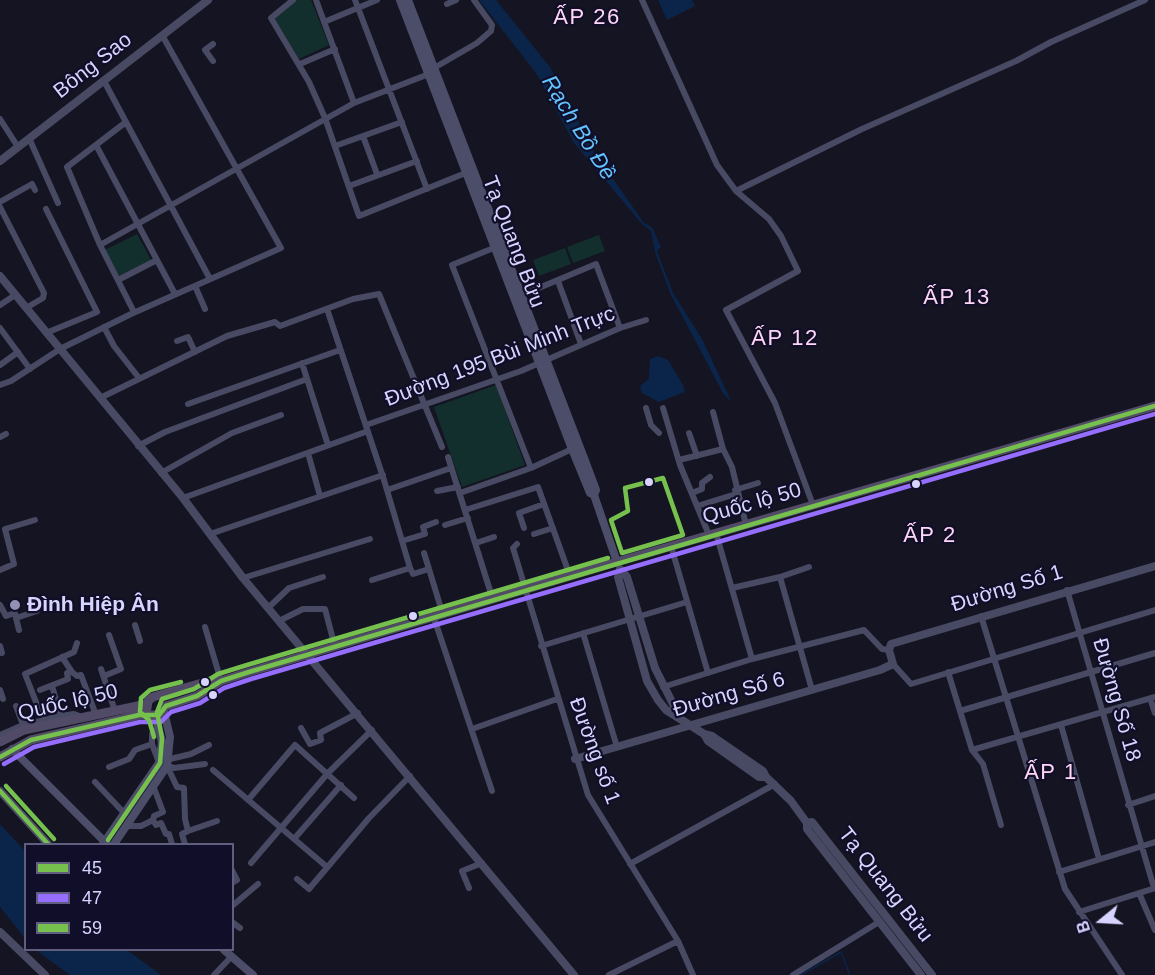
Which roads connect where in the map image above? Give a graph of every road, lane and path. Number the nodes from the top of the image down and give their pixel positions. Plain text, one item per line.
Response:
1 (208, 0) edge
2 (293, 0) edge
3 (316, 0) edge
4 (355, 0) edge
5 (377, 0) edge
6 (400, 0) edge
7 (408, 0) edge
8 (456, 0) edge
9 (474, 0) edge
10 (642, 0) edge
11 (1145, 0) edge
12 (447, 4) dead end
13 (358, 8) junction
14 (324, 22) junction
15 (162, 35) junction
16 (213, 44) dead end
17 (335, 49) junction
18 (213, 61) dead end
19 (300, 64) junction
20 (431, 71) junction
21 (104, 81) junction
22 (390, 90) junction
23 (354, 103) junction
24 (325, 118) junction
25 (0, 119) edge
26 (126, 122) junction
27 (402, 122) junction
28 (363, 136) junction
29 (29, 138) junction
30 (96, 145) junction
31 (335, 146) junction
32 (18, 147) junction
33 (0, 161) edge
34 (417, 161) junction
35 (238, 168) junction
36 (470, 172) junction
37 (377, 174) junction
38 (349, 186) junction
39 (427, 189) junction
40 (35, 190) dead end
41 (736, 191) junction
42 (0, 202) edge
43 (58, 203) dead end
44 (170, 205) junction
45 (0, 207) edge
46 (46, 208) dead end
47 (138, 224) junction
48 (100, 245) junction
49 (496, 247) junction
50 (157, 260) junction
51 (0, 276) edge
52 (210, 279) junction
53 (118, 280) junction
54 (558, 280) junction
55 (195, 286) junction
56 (15, 294) junction
57 (175, 294) junction
58 (522, 295) junction
59 (0, 305) edge
60 (26, 308) junction
61 (205, 309) dead end
62 (327, 309) junction
63 (134, 312) junction
64 (646, 320) dead end
65 (104, 327) junction
66 (0, 328) edge
67 (620, 328) junction
68 (46, 333) junction
69 (2, 337) edge
70 (177, 341) dead end
71 (581, 344) junction
72 (60, 349) junction
73 (340, 350) junction
74 (18, 352) junction
75 (195, 352) junction
76 (543, 362) junction
77 (302, 363) junction
78 (0, 365) edge
79 (30, 369) junction
80 (139, 378) junction
81 (307, 380) junction
82 (496, 380) junction
83 (0, 385) edge
84 (100, 398) junction
85 (188, 404) dead end
86 (425, 405) junction
87 (1155, 406) edge
88 (646, 408) dead end
89 (663, 408) dead end
90 (713, 412) dead end
91 (281, 416) dead end
92 (367, 428) junction
93 (659, 433) dead end
94 (689, 433) dead end
95 (328, 445) junction
96 (138, 446) junction
97 (442, 447) dead end
98 (572, 449) junction
99 (723, 449) junction
100 (308, 453) junction
101 (696, 456) junction
102 (448, 458) dead end
103 (679, 460) junction
104 (451, 468) junction
105 (531, 468) junction
106 (161, 473) junction
107 (383, 475) junction
108 (710, 477) dead end
109 (758, 483) dead end
110 (387, 490) junction
111 (459, 490) junction
112 (437, 491) dead end
113 (736, 492) junction
114 (692, 493) junction
115 (594, 495) junction
116 (320, 496) junction
117 (183, 498) junction
118 (544, 504) junction
119 (813, 505) junction
120 (697, 506) junction
121 (465, 510) junction
122 (468, 518) junction
123 (35, 520) dead end
124 (436, 522) dead end
125 (445, 525) dead end
126 (746, 525) junction
127 (524, 528) dead end
128 (553, 528) junction
129 (210, 534) junction
130 (534, 534) dead end
131 (713, 534) junction
132 (494, 537) dead end
133 (370, 539) dead end
134 (402, 541) junction
135 (476, 543) junction
136 (517, 544) dead end
137 (671, 546) junction
138 (424, 553) dead end
139 (617, 562) junction
140 (1155, 566) edge
141 (809, 567) dead end
142 (410, 568) junction
143 (429, 569) junction
144 (0, 570) edge
145 (621, 572) junction
146 (570, 576) junction
147 (323, 577) dead end
148 (780, 577) junction
149 (243, 578) junction
150 (372, 580) dead end
151 (732, 588) junction
152 (525, 590) junction
153 (1067, 590) junction
154 (493, 600) junction
155 (687, 602) junction
156 (0, 605) edge
157 (268, 608) junction
158 (1155, 610) edge
159 (37, 611) dead end
160 (439, 616) junction
161 (639, 616) junction
162 (981, 616) junction
163 (16, 618) junction
164 (630, 619) junction
165 (279, 621) junction
166 (135, 625) dead end
167 (205, 627) dead end
168 (20, 630) dead end
169 (1078, 632) junction
170 (584, 633) junction
171 (109, 634) dead end
172 (141, 641) dead end
173 (77, 643) dead end
174 (541, 646) junction
175 (801, 646) junction
176 (335, 647) junction
177 (889, 650) junction
178 (1155, 653) edge
179 (308, 654) junction
180 (62, 657) junction
181 (993, 658) junction
182 (752, 659) junction
183 (893, 664) junction
184 (1090, 671) junction
185 (72, 672) junction
186 (948, 672) junction
187 (708, 673) junction
188 (221, 681) junction
189 (52, 686) junction
190 (663, 687) junction
191 (0, 690) edge
192 (40, 690) dead end
193 (812, 690) junction
194 (159, 696) junction
195 (1005, 698) junction
196 (1153, 698) edge
197 (3, 699) dead end
198 (557, 699) junction
199 (16, 706) dead end
200 (155, 710) junction
201 (115, 711) junction
202 (960, 711) junction
203 (358, 713) junction
204 (1102, 713) junction
205 (1155, 713) edge
206 (96, 715) junction
207 (61, 716) junction
208 (679, 716) junction
209 (86, 717) junction
210 (43, 720) junction
211 (688, 724) junction
212 (23, 725) junction
213 (1061, 725) junction
214 (159, 726) junction
215 (301, 728) dead end
216 (472, 729) junction
217 (372, 730) junction
218 (0, 735) edge
219 (1018, 737) junction
220 (0, 742) edge
221 (152, 744) junction
222 (209, 745) dead end
223 (617, 747) junction
224 (12, 749) junction
225 (972, 750) junction
226 (0, 757) edge
227 (575, 759) junction
228 (165, 763) junction
229 (205, 764) dead end
230 (109, 767) dead end
231 (213, 770) dead end
232 (328, 773) junction
233 (410, 776) junction
234 (95, 782) dead end
235 (154, 783) junction
236 (341, 784) junction
237 (776, 784) junction
238 (0, 791) edge
239 (492, 791) dead end
240 (1155, 796) edge
241 (354, 798) dead end
242 (248, 800) junction
243 (1128, 805) junction
244 (125, 814) junction
245 (153, 820) junction
246 (217, 821) dead end
247 (807, 823) junction
248 (1001, 825) dead end
249 (127, 826) junction
250 (281, 828) junction
251 (188, 831) junction
252 (294, 839) junction
253 (1155, 842) edge
254 (47, 843) edge
255 (104, 843) edge
256 (106, 843) edge
257 (115, 843) edge
258 (172, 843) edge
259 (185, 843) edge
260 (1141, 846) junction
261 (1099, 859) junction
262 (251, 863) dead end
263 (482, 863) junction
264 (630, 864) junction
265 (327, 867) junction
266 (1059, 872) junction
267 (297, 879) dead end
268 (258, 884) dead end
269 (469, 888) dead end
270 (1154, 888) edge
271 (1139, 893) junction
272 (234, 904) edge
273 (1079, 912) junction
274 (879, 922) junction
275 (234, 924) edge
276 (240, 928) dead end
277 (1155, 930) edge
278 (1, 935) edge
279 (678, 941) junction
280 (901, 941) junction
281 (225, 951) edge
282 (232, 956) junction
283 (45, 975) edge
284 (214, 975) edge
285 (253, 975) edge
286 (574, 975) edge
287 (609, 975) edge
288 (693, 975) edge
289 (793, 975) edge
290 (921, 975) edge
291 (932, 975) edge
292 (1122, 975) edge

1 - 15 street, Bông Sao
2 - 19 street
3 - 14 street
4 - 13 street
5 - 13 street
6 - 20 main road, Tạ Quang Bửu
7 - 20 main road, Tạ Quang Bửu
8 - 12 street
9 - 20 street
10 - 41 street
11 - 41 street
13 - 14 street
13 - 22 street
14 - 17 street
15 - 21 street, Bông Sao
15 - 35 street
16 - 18 street
17 - 19 street
17 - 23 street
19 - 24 street
20 - 22 street
20 - 36 main road, Tạ Quang Bửu
21 - 26 street
21 - 29 street, Bông Sao
22 - 23 street
22 - 27 street
23 - 24 street
24 - 31 street
24 - 35 street
25 - 32 street
26 - 30 street
26 - 44 street
27 - 28 street
27 - 34 street
28 - 31 street
28 - 37 street
29 - 32 street, Bông Sao
29 - 43 street
30 - 47 street
30 - 48 street
31 - 38 street
32 - 33 street, Bông Sao
34 - 37 street
34 - 39 street
35 - 44 street
35 - 52 street
36 - 39 street
36 - 49 main road, Tạ Quang Bửu
36 - 58 main road, Tạ Quang Bửu
37 - 38 street
38 - 39 street
40 - 42 street
41 - 119 street
44 - 47 street
44 - 52 street
45 - 60 street
46 - 68 street
47 - 48 street
47 - 50 street
48 - 53 street
49 - 76 main road, Tạ Quang Bửu
49 - 82 street
50 - 53 street
50 - 57 street
51 - 56 street
52 - 55 street
53 - 63 street
54 - 58 street
54 - 67 street
54 - 71 street
55 - 57 street
55 - 61 street
56 - 59 street
56 - 60 street
57 - 63 street
58 - 76 main road, Tạ Quang Bửu
60 - 68 street
62 - 73 street
62 - 75 street
62 - 86 street
63 - 65 street
64 - 67 street, Đường 195 Bùi Minh Trực
65 - 72 street
65 - 80 street
66 - 69 street
67 - 71 street, Đường 195 Bùi Minh Trực
68 - 72 street
69 - 74 street
70 - 75 street
71 - 76 street, Đường 195 Bùi Minh Trực
72 - 79 street
72 - 84 street
73 - 77 street
73 - 92 street
74 - 78 street
74 - 79 street
75 - 80 street
76 - 82 street, Đường 195 Bùi Minh Trực
76 - 98 main road, Tạ Quang Bửu
76 - 115 main road, Tạ Quang Bửu
77 - 81 street
77 - 85 street
79 - 83 street
80 - 84 street
81 - 95 street
81 - 96 street
82 - 86 street, Đường 195 Bùi Minh Trực
82 - 105 street
84 - 96 street
86 - 92 street, Đường 195 Bùi Minh Trực
86 - 97 street
87 - 119 main road, Quốc lộ 50
88 - 93 street
89 - 103 street
90 - 99 street
91 - 106 street
92 - 95 street, Đường 195 Bùi Minh Trực
92 - 107 street
94 - 101 street
95 - 100 street, Đường 195 Bùi Minh Trực
96 - 106 street
98 - 105 street
98 - 115 main road, Tạ Quang Bửu
99 - 101 street
99 - 113 street
100 - 116 street
100 - 117 street, Đường 195 Bùi Minh Trực
101 - 103 street
102 - 104 street
103 - 114 street
104 - 110 street
104 - 111 street
105 - 111 street
106 - 117 street
107 - 110 street
107 - 116 street
108 - 114 street
109 - 113 street
110 - 134 street
111 - 112 street
111 - 121 street
113 - 120 street
113 - 126 street
114 - 120 street
115 - 139 main road, Tạ Quang Bửu
116 - 129 street
117 - 129 street
118 - 121 street
118 - 127 street
118 - 128 street
119 - 126 main road, Quốc lộ 50
120 - 131 street
121 - 122 street
122 - 125 street
122 - 135 street
123 - 144 street
124 - 134 street
126 - 131 main road, Quốc lộ 50
128 - 130 street
128 - 146 street
129 - 149 street
131 - 137 main road, Quốc lộ 50
131 - 151 street
132 - 135 street
133 - 149 street
134 - 142 street
135 - 154 street
136 - 152 street, Đường số 1
137 - 139 main road, Quốc lộ 50
137 - 155 street
138 - 143 street
139 - 145 street, Tạ Quang Bửu
139 - 146 main road, Quốc lộ 50
140 - 153 street, Đường Số 1
141 - 148 street
142 - 143 street
142 - 150 street
143 - 160 street
145 - 161 street, Tạ Quang Bửu
145 - 164 street, Tạ Quang Bửu
146 - 152 main road, Quốc lộ 50
147 - 157 street
148 - 151 street
148 - 175 street
149 - 157 street
151 - 182 street
152 - 154 main road, Quốc lộ 50
152 - 174 street, Đường số 1
153 - 162 street, Đường Số 1
153 - 169 street, Đường Số 18
154 - 160 main road, Quốc lộ 50
155 - 161 street
155 - 187 street
156 - 163 street
157 - 165 street
158 - 169 street
159 - 163 street
160 - 176 main road, Quốc lộ 50
160 - 216 street
161 - 164 street
161 - 190 street, Tạ Quang Bửu
162 - 177 street, Đường Số 1
162 - 181 street
163 - 168 street
164 - 170 street
164 - 208 street, Tạ Quang Bửu
165 - 176 street
165 - 179 street
166 - 172 street
167 - 188 street
169 - 181 street
169 - 184 street, Đường Số 18
170 - 174 street
170 - 223 street
171 - 201 street
173 - 180 street
174 - 198 street, Đường số 1
175 - 177 street
175 - 182 street
175 - 193 street
176 - 179 main road, Quốc lộ 50
177 - 183 street
178 - 184 street
179 - 188 main road, Quốc lộ 50
179 - 203 street
180 - 185 street
180 - 210 street
181 - 186 street
181 - 195 street
182 - 187 street
183 - 186 street
183 - 193 street, Đường Số 6
184 - 195 street
184 - 204 street, Đường Số 18
185 - 189 street
185 - 206 street
186 - 202 street
187 - 190 street
188 - 194 main road, Quốc lộ 50
188 - 200 main road, Quốc lộ 50
189 - 192 street
189 - 207 street
190 - 208 street, Tạ Quang Bửu
191 - 197 street
193 - 211 street, Đường Số 6
194 - 200 main road
194 - 200 main road, Quốc lộ 50
195 - 202 street
195 - 219 street
196 - 204 street
196 - 205 street
198 - 216 street
198 - 227 street, Đường số 1
199 - 212 street
200 - 201 main road, Quốc lộ 50
200 - 214 main road
200 - 224 main road, Quốc lộ 50
200 - 228 main road
201 - 206 main road, Quốc lộ 50
202 - 225 street
203 - 215 street
203 - 217 street
204 - 213 street
204 - 243 street, Đường Số 18
206 - 209 main road, Quốc lộ 50
207 - 209 street
207 - 210 street
208 - 211 street, Tạ Quang Bửu
209 - 220 main road, Quốc lộ 50
210 - 212 street
211 - 223 street, Đường Số 6
211 - 237 street, Tạ Quang Bửu
212 - 218 street
213 - 219 street
213 - 261 street
214 - 221 street
214 - 228 main road
216 - 239 street
217 - 232 street
217 - 233 street
219 - 225 street
219 - 266 street
221 - 228 street
221 - 230 street
222 - 228 street
223 - 227 street, Đường Số 6
224 - 226 main road, Quốc lộ 50
224 - 255 main road
225 - 248 street
227 - 264 street, Đường số 1
228 - 229 street
228 - 235 main road
228 - 251 street
231 - 242 street
232 - 236 street
232 - 242 street
232 - 250 street
233 - 263 street
233 - 265 street
234 - 244 street
235 - 244 main road
235 - 245 street
235 - 249 main road
236 - 241 street
236 - 252 street
237 - 247 street, Tạ Quang Bửu
237 - 264 street
238 - 254 main road
240 - 243 street
242 - 250 street
243 - 260 street, Đường Số 18
244 - 256 main road
245 - 249 street
245 - 258 street
246 - 251 street
247 - 274 street, Tạ Quang Bửu
247 - 280 street, Tạ Quang Bửu
249 - 257 main road
250 - 252 street
250 - 262 street
251 - 259 street
252 - 265 street
253 - 260 street
260 - 261 street
260 - 270 street, Đường Số 18
261 - 266 street
263 - 269 street
263 - 286 street
264 - 279 street, Đường số 1
265 - 267 street
266 - 273 street
268 - 272 street
270 - 271 street
271 - 273 street
271 - 277 street
273 - 292 street
274 - 280 street, Tạ Quang Bửu
274 - 289 street
275 - 276 street
278 - 283 street
279 - 287 street
279 - 288 street, Đường số 1
280 - 290 street, Tạ Quang Bửu
280 - 291 street, Tạ Quang Bửu
281 - 282 main road
282 - 284 street
282 - 285 main road

